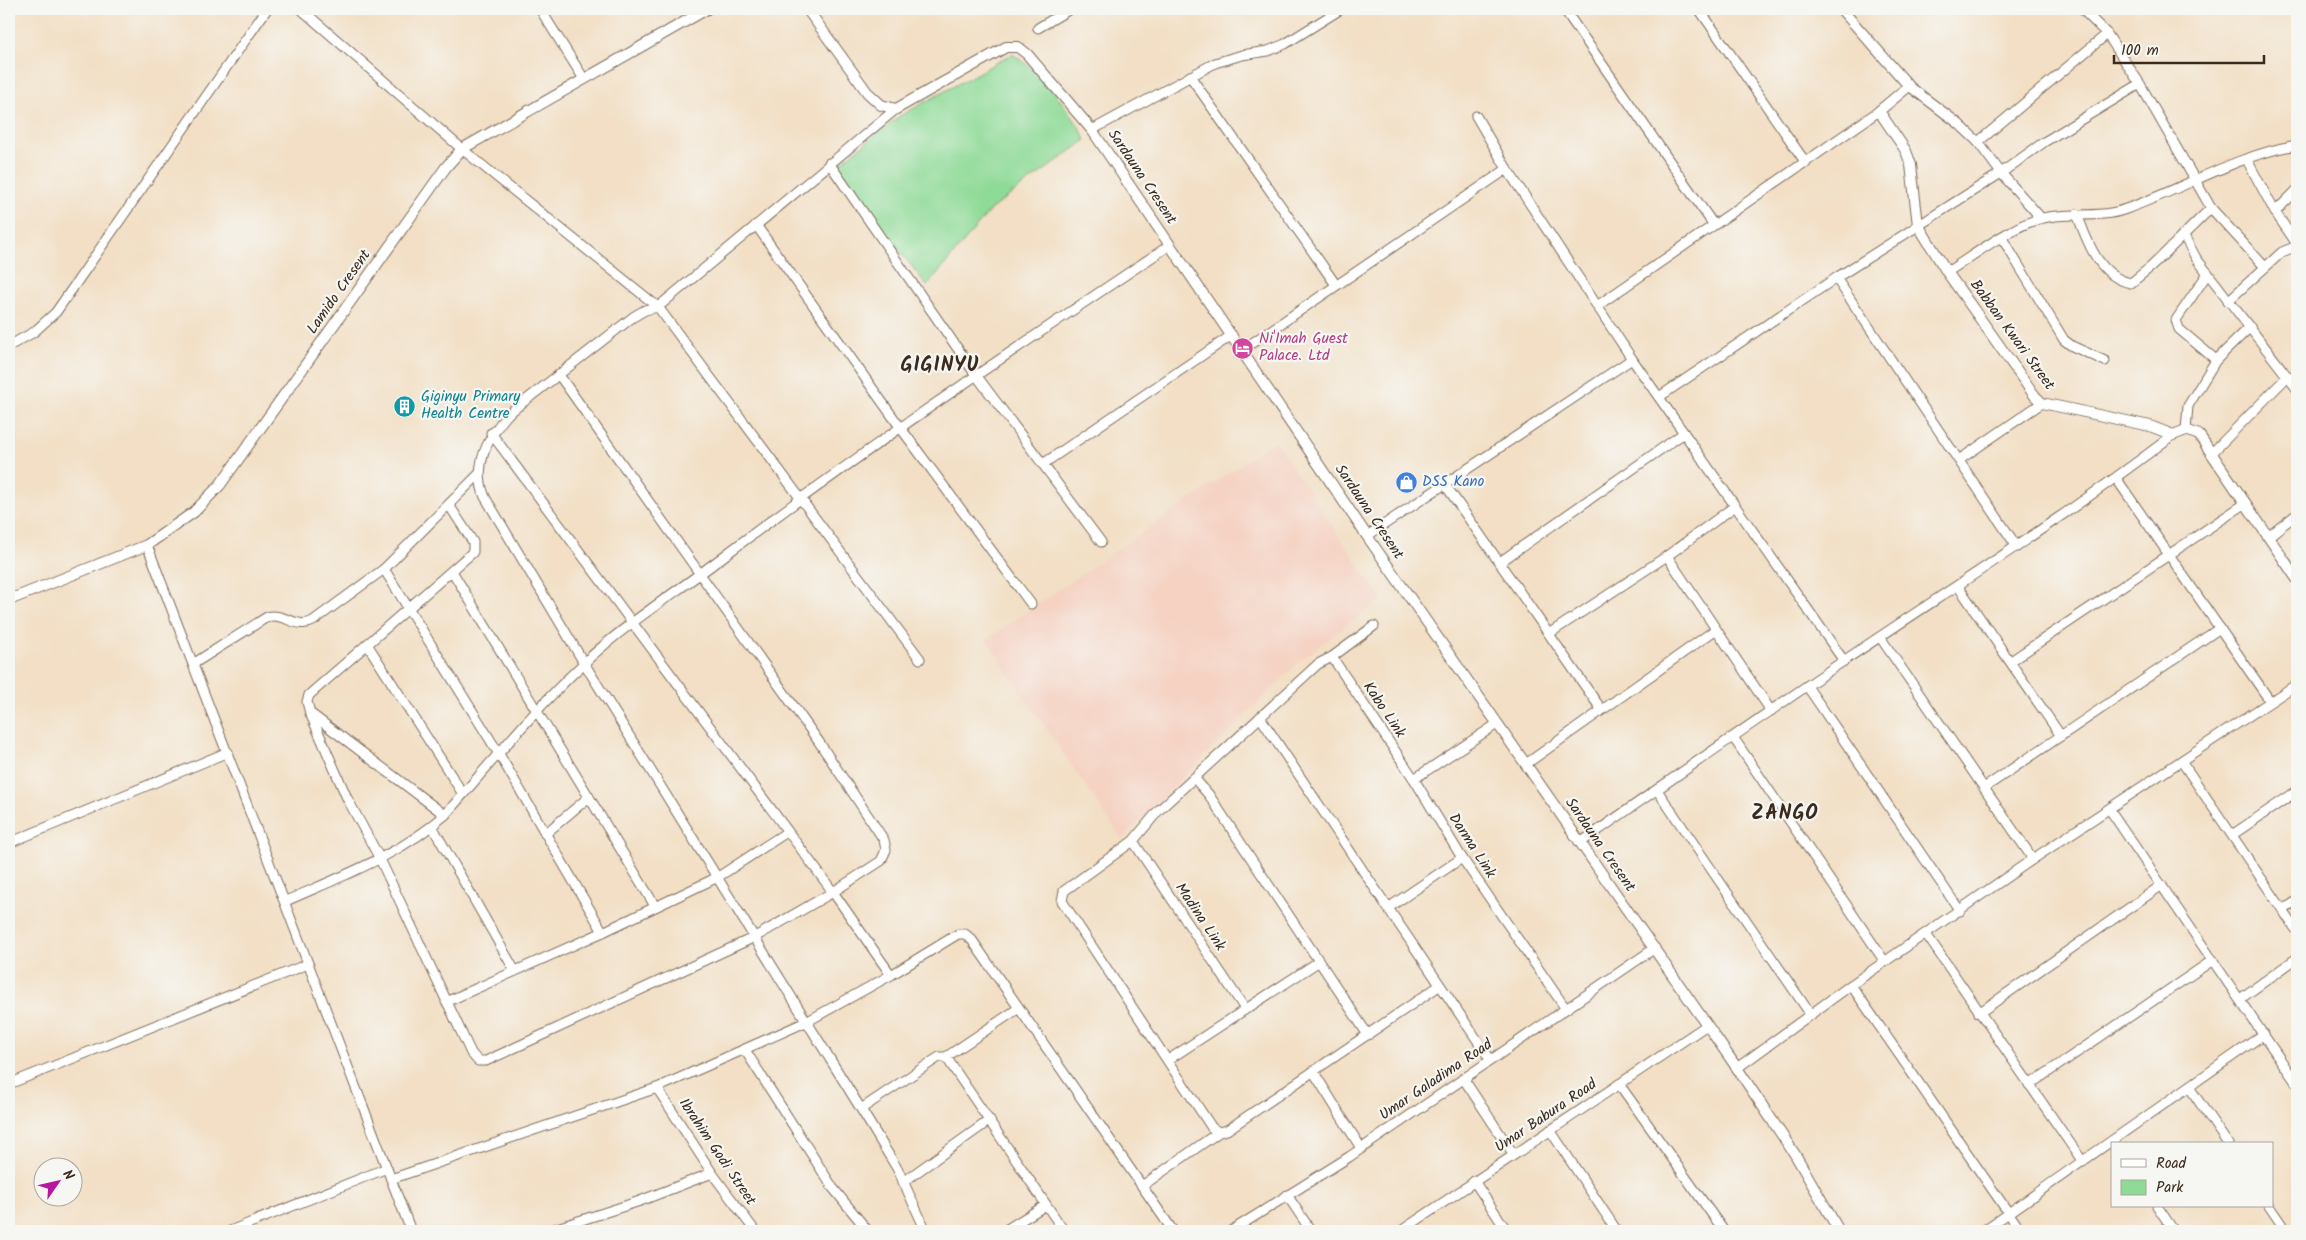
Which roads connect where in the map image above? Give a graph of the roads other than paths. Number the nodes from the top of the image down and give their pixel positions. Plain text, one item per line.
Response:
1 (267, 9) edge
2 (300, 9) edge
3 (540, 9) edge
4 (707, 9) edge
5 (807, 9) edge
6 (1070, 9) edge
7 (1341, 9) edge
8 (1564, 9) edge
9 (1699, 9) edge
10 (1841, 9) edge
11 (2082, 9) edge
12 (1038, 28) dead end
13 (2107, 34) junction
14 (1190, 76) junction
15 (584, 79) junction
16 (2140, 84) junction
17 (1908, 86) junction
18 (896, 109) junction
19 (1879, 111) junction
20 (1476, 116) dead end
21 (1092, 130) junction
22 (1978, 142) junction
23 (2297, 145) edge
24 (462, 149) junction
25 (2247, 160) junction
26 (829, 163) junction
27 (1806, 163) junction
28 (1507, 169) junction
29 (2001, 173) junction
30 (2194, 179) junction
31 (2297, 190) edge
32 (2211, 208) junction
33 (2276, 212) junction
34 (2077, 214) junction
35 (2041, 218) junction
36 (756, 224) junction
37 (1713, 224) junction
38 (1918, 225) junction
39 (2183, 234) junction
40 (2002, 238) junction
41 (1170, 245) junction
42 (2297, 245) edge
43 (2265, 267) junction
44 (1947, 272) junction
45 (2208, 273) junction
46 (1836, 278) junction
47 (1336, 285) junction
48 (2228, 301) junction
49 (1597, 306) junction
50 (658, 307) junction
51 (2250, 327) junction
52 (1232, 335) junction
53 (9, 346) edge
54 (1242, 350) junction
55 (1632, 359) junction
56 (2105, 360) dead end
57 (2216, 360) junction
58 (976, 374) junction
59 (558, 375) junction
60 (2288, 376) junction
61 (2297, 389) edge
62 (1659, 397) junction
63 (2042, 403) junction
64 (900, 427) junction
65 (2186, 430) junction
66 (491, 433) junction
67 (1684, 433) junction
68 (2173, 435) junction
69 (2212, 453) junction
70 (1959, 460) junction
71 (1042, 464) junction
72 (479, 474) junction
73 (2116, 478) junction
74 (1444, 483) junction
75 (801, 497) junction
76 (2246, 503) junction
77 (449, 505) junction
78 (1735, 506) junction
79 (2297, 514) edge
80 (1367, 536) junction
81 (2268, 536) junction
82 (1101, 542) dead end
83 (147, 545) junction
84 (2017, 547) junction
85 (2169, 555) junction
86 (1667, 556) junction
87 (1500, 562) junction
88 (384, 569) junction
89 (452, 571) junction
90 (700, 574) junction
91 (2297, 579) edge
92 (1958, 586) junction
93 (9, 600) edge
94 (1031, 604) dead end
95 (408, 607) junction
96 (631, 622) junction
97 (1374, 626) dead end
98 (2220, 628) junction
99 (1715, 630) junction
100 (1550, 633) junction
101 (1880, 637) junction
102 (367, 644) junction
103 (1332, 657) junction
104 (920, 659) dead end
105 (1844, 661) junction
106 (2011, 662) junction
107 (584, 663) junction
108 (193, 664) junction
109 (2297, 684) edge
110 (1807, 686) junction
111 (2270, 701) junction
112 (537, 710) junction
113 (1601, 710) junction
114 (1771, 711) junction
115 (310, 713) junction
116 (1260, 717) junction
117 (1498, 724) junction
118 (2060, 736) junction
119 (1733, 737) junction
120 (228, 752) junction
121 (498, 754) junction
122 (2182, 762) junction
123 (1526, 764) junction
124 (1194, 778) junction
125 (1414, 779) junction
126 (1984, 788) junction
127 (1657, 790) junction
128 (2297, 791) edge
129 (463, 794) junction
130 (589, 797) junction
131 (2110, 810) junction
132 (445, 815) junction
133 (432, 826) junction
134 (787, 832) junction
135 (545, 834) junction
136 (2232, 835) junction
137 (1133, 841) junction
138 (9, 843) edge
139 (1580, 843) junction
140 (1462, 858) junction
141 (380, 859) junction
142 (2033, 859) junction
143 (718, 878) junction
144 (2162, 886) junction
145 (833, 892) junction
146 (286, 901) junction
147 (2297, 901) edge
148 (655, 906) junction
149 (1388, 908) junction
150 (2283, 910) junction
151 (1960, 912) junction
152 (2297, 931) edge
153 (603, 932) junction
154 (1926, 934) junction
155 (755, 937) junction
156 (1655, 948) junction
157 (2297, 958) edge
158 (2214, 960) junction
159 (1318, 962) junction
160 (1884, 962) junction
161 (308, 964) junction
162 (515, 971) junction
163 (891, 975) junction
164 (1851, 985) junction
165 (1439, 986) junction
166 (2240, 999) junction
167 (446, 1002) junction
168 (1019, 1008) junction
169 (1566, 1008) junction
170 (1245, 1009) junction
171 (1979, 1013) junction
172 (1811, 1015) junction
173 (808, 1021) junction
174 (1707, 1025) junction
175 (2264, 1034) junction
176 (1368, 1035) junction
177 (745, 1050) junction
178 (946, 1057) junction
179 (1490, 1059) junction
180 (1168, 1060) junction
181 (1737, 1068) junction
182 (1313, 1071) junction
183 (1462, 1078) junction
184 (9, 1084) edge
185 (1619, 1084) junction
186 (2297, 1084) edge
187 (2029, 1085) junction
188 (2189, 1086) junction
189 (657, 1088) junction
190 (861, 1108) junction
191 (990, 1120) junction
192 (1550, 1130) junction
193 (1219, 1132) junction
194 (2114, 1142) edge
195 (2227, 1142) edge
196 (2111, 1144) edge
197 (1361, 1148) junction
198 (1514, 1155) junction
199 (2083, 1162) junction
200 (387, 1168) junction
201 (712, 1173) junction
202 (391, 1179) junction
203 (1474, 1181) junction
204 (904, 1182) junction
205 (1142, 1186) junction
206 (1287, 1195) junction
207 (1046, 1205) junction
208 (2158, 1208) edge
209 (2270, 1208) edge
210 (2009, 1213) junction
211 (230, 1231) edge
212 (411, 1231) edge
213 (548, 1231) edge
214 (755, 1231) edge
215 (868, 1231) edge
216 (926, 1231) edge
217 (1004, 1231) edge
218 (1064, 1231) edge
219 (1173, 1231) edge
220 (1231, 1231) edge
221 (1311, 1231) edge
222 (1402, 1231) edge
223 (1507, 1231) edge
224 (1617, 1231) edge
225 (1724, 1231) edge
226 (1839, 1231) edge
227 (1983, 1231) edge
228 (2021, 1231) edge
229 (2174, 1231) edge
230 (2286, 1231) edge

1 - 53 street
2 - 24 street
3 - 15 street
4 - 15 street, Lamido Cresent
5 - 18 street
6 - 12 street
7 - 14 street
8 - 37 street
9 - 27 street
10 - 17 street
11 - 13 street
13 - 16 street
13 - 22 street
14 - 21 street
14 - 47 street
15 - 24 street, Lamido Cresent
16 - 29 street
16 - 30 street
17 - 19 street
17 - 22 street
18 - 21 street, Sardauna Cresent
18 - 26 street
19 - 27 street
19 - 38 street, Babban Kwari Street
20 - 28 street
21 - 41 street, Sardauna Cresent
22 - 29 street
23 - 25 street
24 - 50 street
24 - 83 street, Lamido Cresent
25 - 30 street
25 - 33 street
26 - 36 street
26 - 58 street
27 - 37 street
28 - 47 street
28 - 49 street
29 - 35 street
29 - 38 street
30 - 32 street
30 - 34 street
31 - 33 street
32 - 39 street
32 - 43 street
33 - 42 street
34 - 35 street
34 - 39 street
35 - 40 street
36 - 50 street
36 - 64 street
37 - 49 street
38 - 44 street, Babban Kwari Street
38 - 46 street
39 - 45 street
40 - 44 street
40 - 56 street
41 - 52 street, Sardauna Cresent
41 - 58 street
42 - 43 street
43 - 48 street
44 - 63 street, Babban Kwari Street
45 - 48 street
45 - 57 street
46 - 62 street
46 - 70 street
47 - 54 street
48 - 51 street
49 - 55 street
50 - 59 street
50 - 75 street
51 - 57 street
51 - 60 street
52 - 54 street, Sardauna Cresent
52 - 71 street
54 - 80 street, Sardauna Cresent
55 - 62 street
55 - 74 street
57 - 65 street
58 - 64 street
58 - 71 street
59 - 66 street
59 - 90 street
60 - 61 street
60 - 69 street
62 - 67 street
63 - 68 street, Babban Kwari Street
63 - 70 street
64 - 75 street
64 - 94 street
65 - 68 street
65 - 69 street
66 - 72 street
66 - 96 street
67 - 78 street
67 - 87 street
68 - 73 street
69 - 76 street
70 - 84 street
71 - 82 street
72 - 77 street
72 - 107 street
73 - 84 street
73 - 85 street
74 - 80 street
74 - 87 street
75 - 90 street
75 - 104 street
76 - 81 street
76 - 85 street
77 - 88 street
77 - 89 street
78 - 86 street
78 - 105 street
79 - 81 street
80 - 117 street, Sardauna Cresent
81 - 91 street
83 - 93 street, Lamido Cresent
83 - 108 street
84 - 92 street
85 - 98 street
85 - 106 street
86 - 99 street
86 - 100 street
87 - 100 street
88 - 95 street
88 - 108 street
89 - 95 street
89 - 112 street
90 - 96 street
90 - 145 street
92 - 101 street
92 - 106 street
95 - 102 street
95 - 121 street
96 - 107 street
96 - 134 street
97 - 103 street
98 - 111 street
98 - 118 street
99 - 113 street
99 - 114 street
100 - 113 street
101 - 105 street
101 - 126 street
102 - 115 street
102 - 129 street
103 - 116 street
103 - 125 street, Kabo Link
105 - 110 street
106 - 118 street
107 - 112 street
107 - 143 street
108 - 120 street
109 - 111 street
110 - 114 street
110 - 151 street
111 - 122 street
112 - 121 street
112 - 130 street
113 - 123 street
114 - 119 street
115 - 132 street
115 - 141 street
116 - 124 street
116 - 149 street
117 - 123 street, Sardauna Cresent
117 - 125 street
118 - 126 street
119 - 127 street
119 - 160 street
120 - 138 street
120 - 146 street
121 - 129 street
121 - 135 street
122 - 131 street
122 - 136 street
123 - 139 street, Sardauna Cresent
124 - 137 street
124 - 159 street
125 - 140 street, Darma Link
126 - 142 street
127 - 139 street
127 - 172 street
128 - 136 street
129 - 132 street
130 - 135 street
130 - 148 street
131 - 142 street
131 - 144 street
132 - 133 street
133 - 141 street
133 - 162 street
134 - 143 street
134 - 145 street
135 - 153 street
136 - 150 street
137 - 170 street, Madina Link
137 - 180 street
139 - 156 street, Sardauna Cresent
140 - 149 street
140 - 169 street, Darma Link
141 - 146 street
141 - 167 street
142 - 151 street
143 - 148 street
143 - 155 street
144 - 158 street
144 - 171 street
145 - 155 street
145 - 163 street
146 - 161 street
147 - 150 street
148 - 153 street
149 - 165 street
150 - 152 street
151 - 154 street
153 - 162 street
154 - 160 street
154 - 171 street
155 - 167 street
155 - 173 street
156 - 169 street, Umar Galadima Road
156 - 174 street, Sardauna Cresent
157 - 166 street
158 - 166 street
158 - 187 street
159 - 170 street
159 - 176 street
160 - 164 street
161 - 184 street
161 - 200 street
162 - 167 street
163 - 168 street
163 - 173 street
164 - 172 street
164 - 210 street
165 - 176 street
165 - 179 street
166 - 175 street
168 - 178 street
168 - 205 street
169 - 179 street, Umar Galadima Road
170 - 180 street
171 - 187 street
172 - 181 street
173 - 177 street
173 - 190 street
174 - 181 street, Sardauna Cresent
174 - 185 street, Umar Babura Road
175 - 186 street
175 - 188 street
176 - 182 street
177 - 189 street
177 - 215 street
178 - 190 street
178 - 191 street
179 - 183 street, Umar Galadima Road
180 - 193 street
181 - 226 street, Sardauna Cresent
182 - 193 street
182 - 197 street
183 - 197 street, Umar Galadima Road
183 - 198 street
185 - 192 street, Umar Babura Road
185 - 225 street
187 - 199 street
188 - 194 street
188 - 195 street
189 - 201 street, Ibrahim Godi Street
189 - 202 street
190 - 204 street
191 - 204 street
191 - 207 street
192 - 198 street, Umar Babura Road
192 - 224 street
193 - 205 street
196 - 199 street
197 - 206 street, Umar Galadima Road
198 - 203 street, Umar Babura Road
199 - 210 street
200 - 202 street
200 - 211 street
201 - 213 street
201 - 214 street, Ibrahim Godi Street
202 - 212 street
203 - 222 street, Umar Babura Road
203 - 223 street
204 - 216 street
205 - 219 street
206 - 220 street, Umar Galadima Road
206 - 221 street
207 - 217 street
207 - 218 street
208 - 229 street
209 - 230 street
210 - 227 street
210 - 228 street

